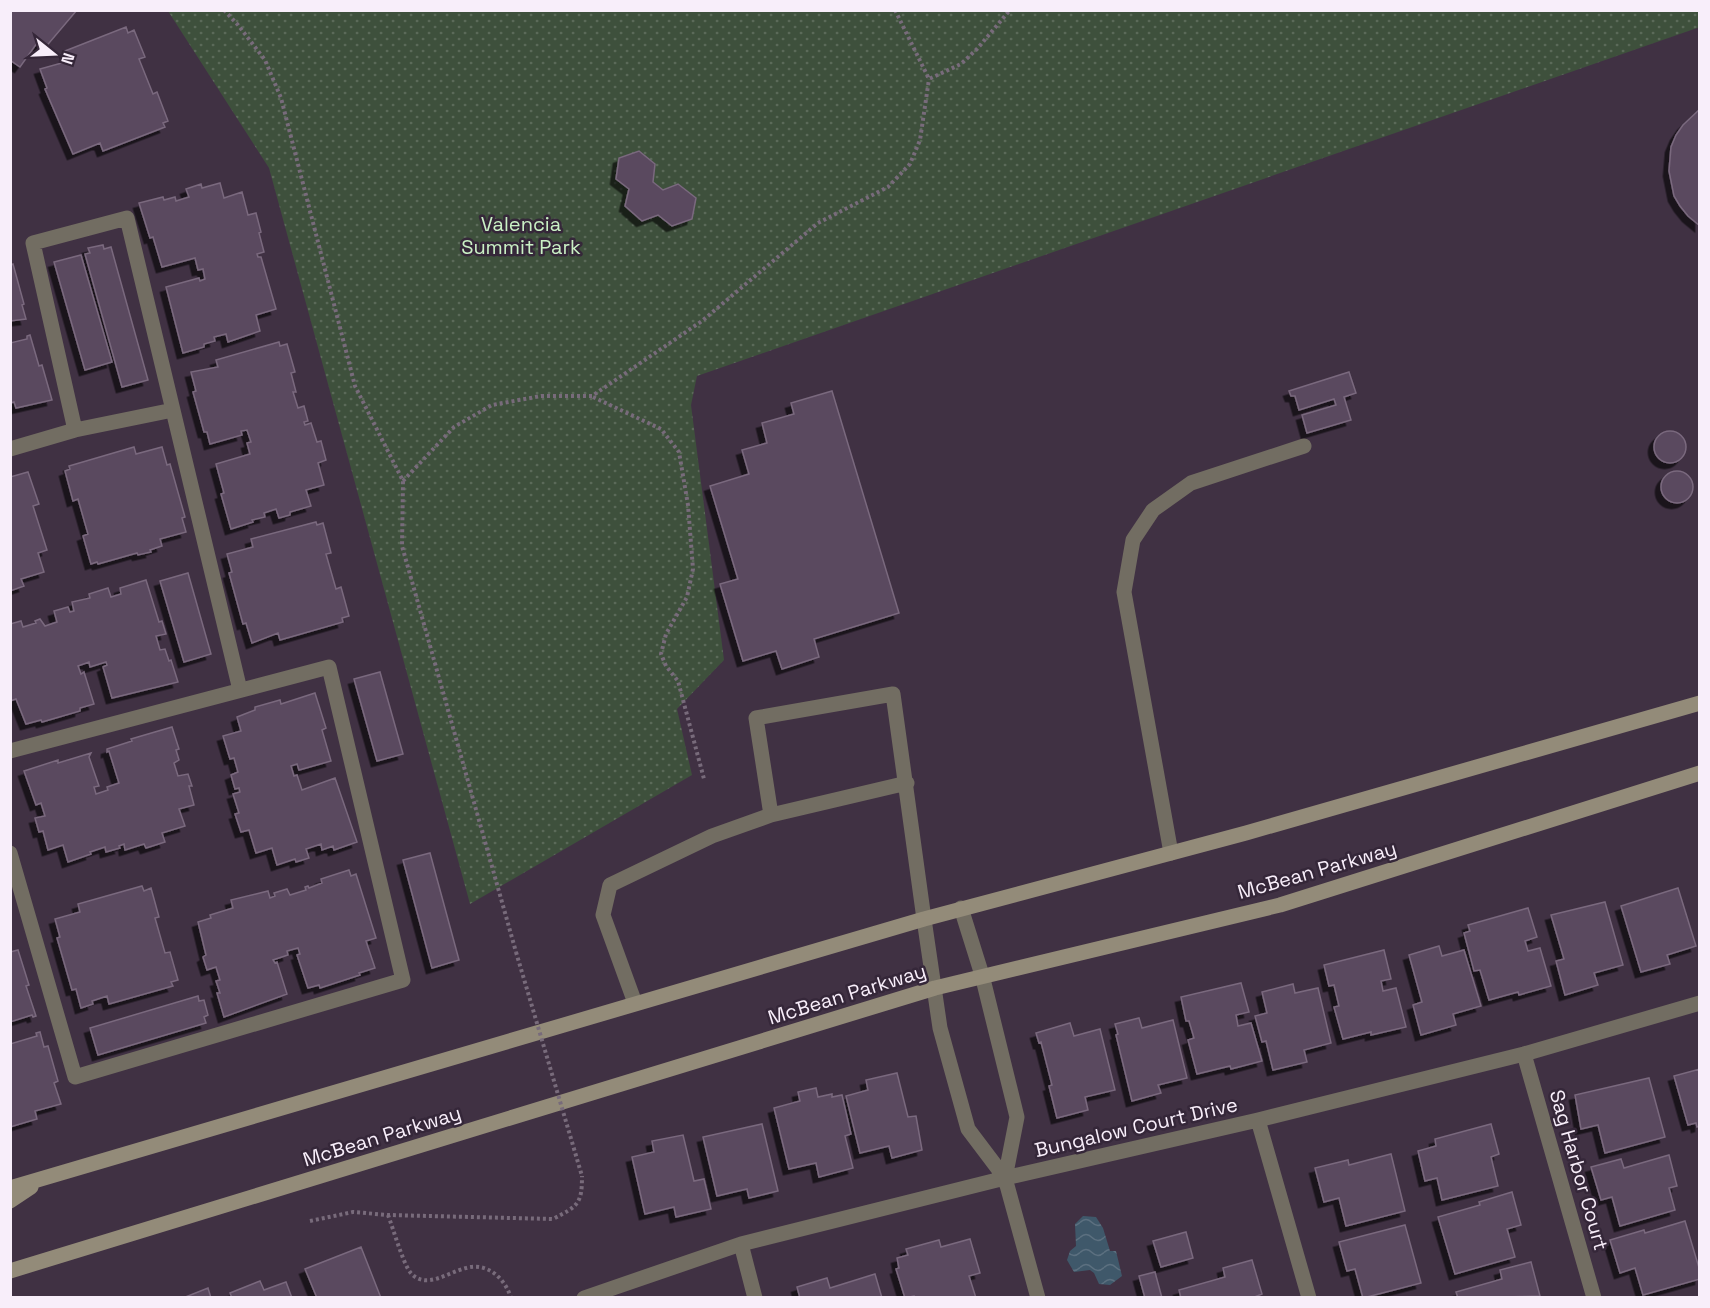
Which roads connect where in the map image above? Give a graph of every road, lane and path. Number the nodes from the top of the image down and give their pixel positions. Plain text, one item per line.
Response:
1 (224, 10) edge
2 (895, 10) edge
3 (1010, 10) edge
4 (929, 79) junction
5 (592, 396) junction
6 (173, 410) junction
7 (75, 430) junction
8 (1304, 446) dead end
9 (10, 449) edge
10 (403, 481) junction
11 (240, 690) junction
12 (1700, 703) edge
13 (10, 751) edge
14 (1700, 773) edge
15 (704, 779) dead end
16 (907, 783) junction
17 (771, 815) junction
18 (10, 853) edge
19 (1172, 853) junction
20 (961, 908) junction
21 (924, 919) junction
22 (982, 975) junction
23 (936, 988) junction
24 (1700, 1003) edge
25 (635, 1004) junction
26 (1524, 1054) junction
27 (1258, 1120) junction
28 (44, 1178) junction
29 (1005, 1178) junction
30 (10, 1188) edge
31 (10, 1201) edge
32 (388, 1215) junction
33 (310, 1221) dead end
34 (741, 1244) junction
35 (10, 1271) edge
36 (511, 1298) edge
37 (584, 1298) edge
38 (755, 1298) edge
39 (1038, 1298) edge
40 (1309, 1298) edge
41 (1594, 1298) edge

1 - 10 path
2 - 4 path
3 - 4 path
4 - 5 path
5 - 10 path
5 - 15 path
6 - 7 street
6 - 7 street
6 - 11 street
7 - 9 street
8 - 19 street
10 - 32 path, bridge
11 - 13 street
11 - 18 street
12 - 19 main road
14 - 22 main road, McBean Parkway
16 - 17 street
16 - 17 street
16 - 21 street
17 - 25 street
19 - 20 main road
20 - 21 main road
20 - 22 street
21 - 23 street
21 - 25 main road
22 - 23 main road, McBean Parkway
22 - 29 street
23 - 29 street
23 - 35 main road, McBean Parkway
24 - 26 street, Bungalow Court Drive
25 - 28 main road
26 - 27 street, Bungalow Court Drive
26 - 41 street, Sag Harbor Court
27 - 29 street, Bungalow Court Drive
27 - 40 street
28 - 30 main road
28 - 31 main road
29 - 34 street, Bungalow Court Drive
29 - 39 street
32 - 33 path
32 - 36 path
34 - 37 street, Bungalow Court Drive
34 - 38 street

